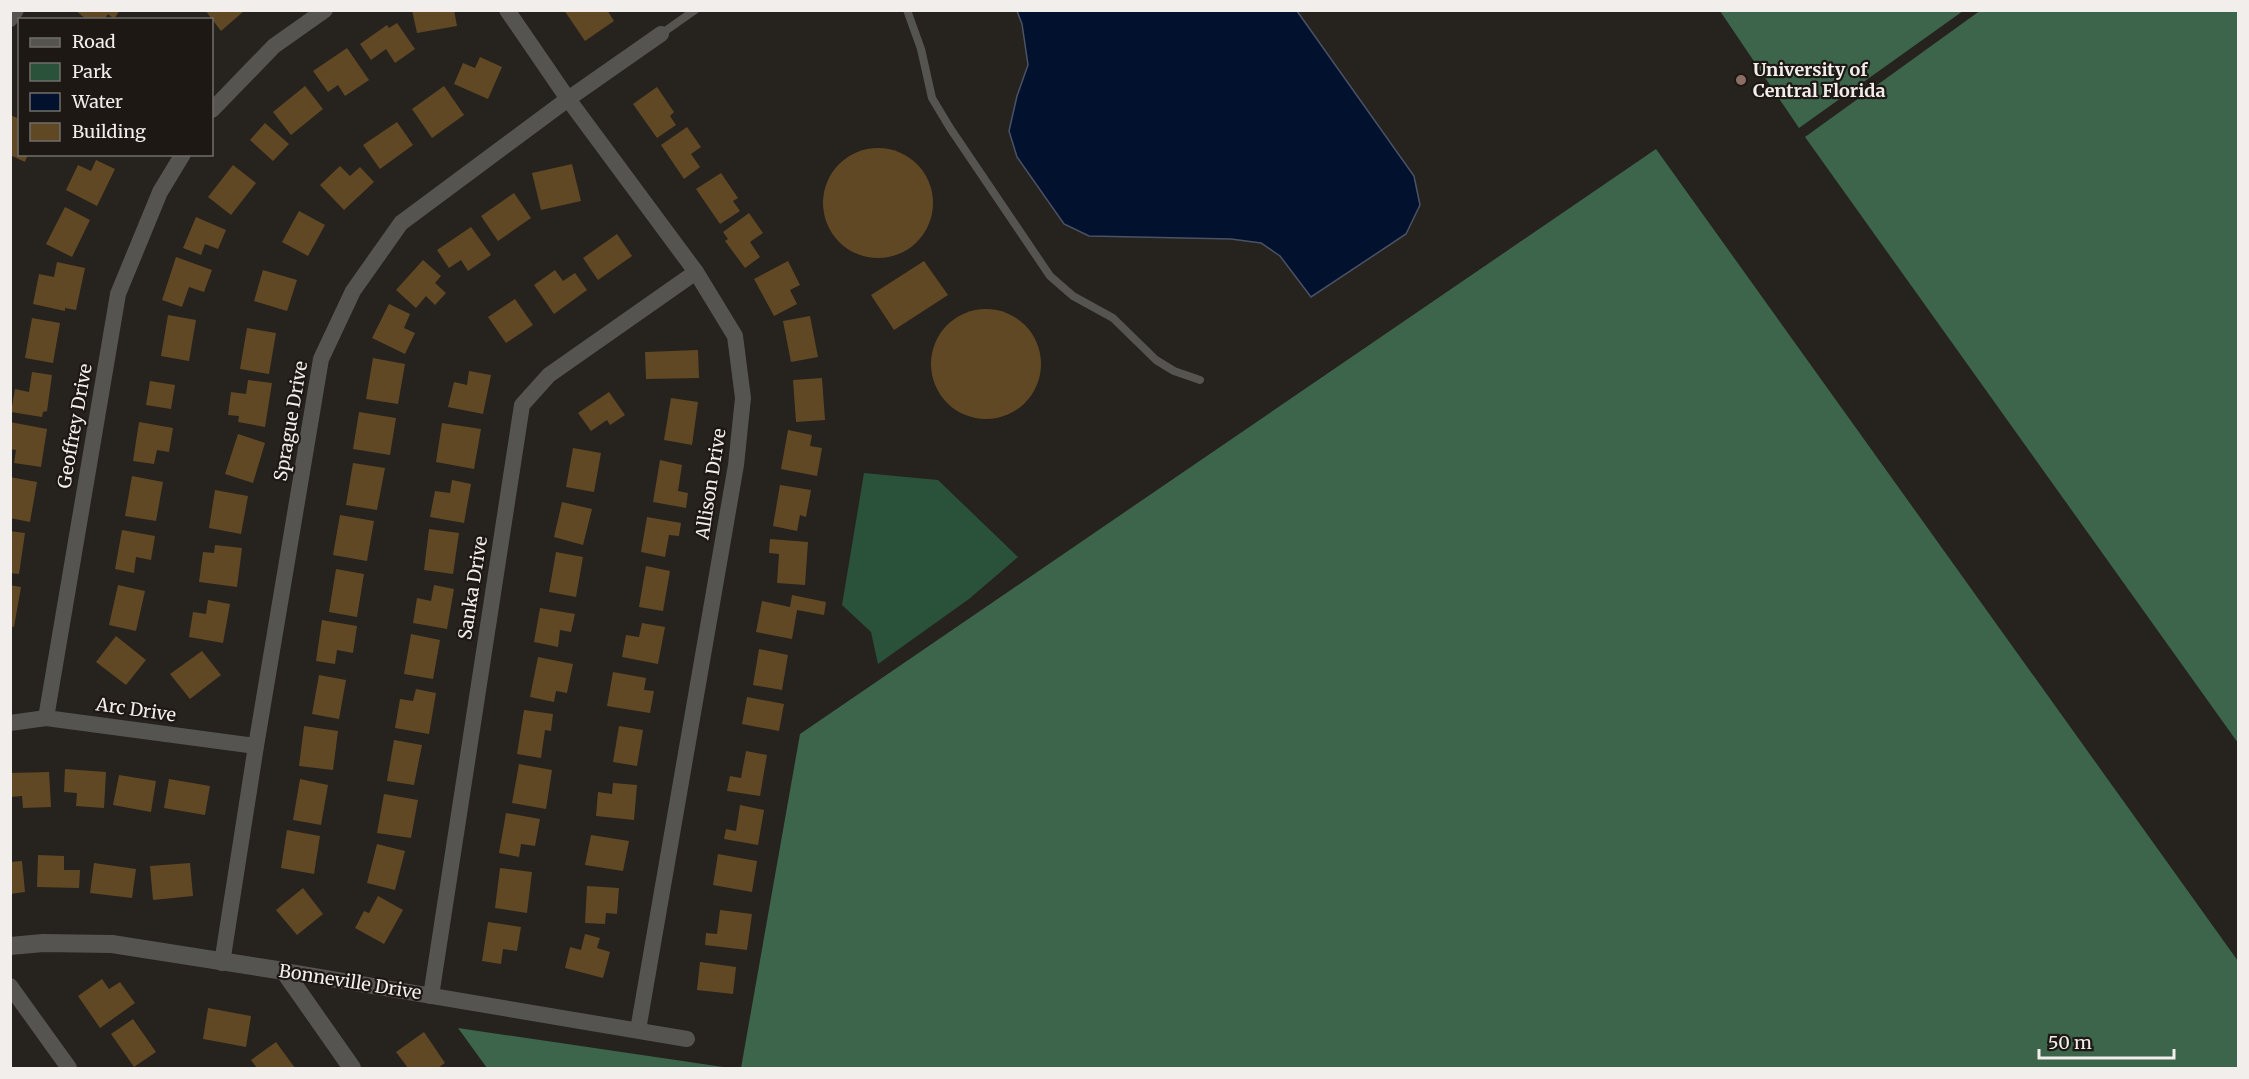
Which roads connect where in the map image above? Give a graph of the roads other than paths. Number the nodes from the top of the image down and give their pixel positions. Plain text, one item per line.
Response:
1 (16, 10) edge
2 (325, 10) edge
3 (507, 10) edge
4 (694, 10) edge
5 (907, 10) edge
6 (10, 19) edge
7 (661, 34) joint
8 (568, 99) junction
9 (213, 109) edge
10 (182, 156) edge
11 (696, 272) junction
12 (1200, 380) dead end
13 (46, 718) junction
14 (10, 723) edge
15 (256, 746) junction
16 (10, 946) edge
17 (222, 963) junction
18 (284, 971) junction
19 (10, 986) edge
20 (431, 996) junction
21 (638, 1030) junction
22 (687, 1039) dead end
23 (69, 1068) edge
24 (352, 1068) edge

1 - 6 street
2 - 9 street
3 - 8 street, Allison Drive
4 - 7 lane
5 - 12 lane
7 - 8 street, Sprague Drive
8 - 11 street, Allison Drive
8 - 15 street, Sprague Drive
10 - 13 street, Geoffrey Drive
11 - 20 street, Sanka Drive
11 - 21 street, Allison Drive
13 - 14 street, Arc Drive
13 - 15 street, Arc Drive
15 - 17 street, Sprague Drive
16 - 17 street, Bonneville Drive
17 - 18 street, Bonneville Drive
18 - 20 street, Bonneville Drive
18 - 24 street
19 - 23 street
20 - 21 street, Bonneville Drive
21 - 22 street, Bonneville Drive

